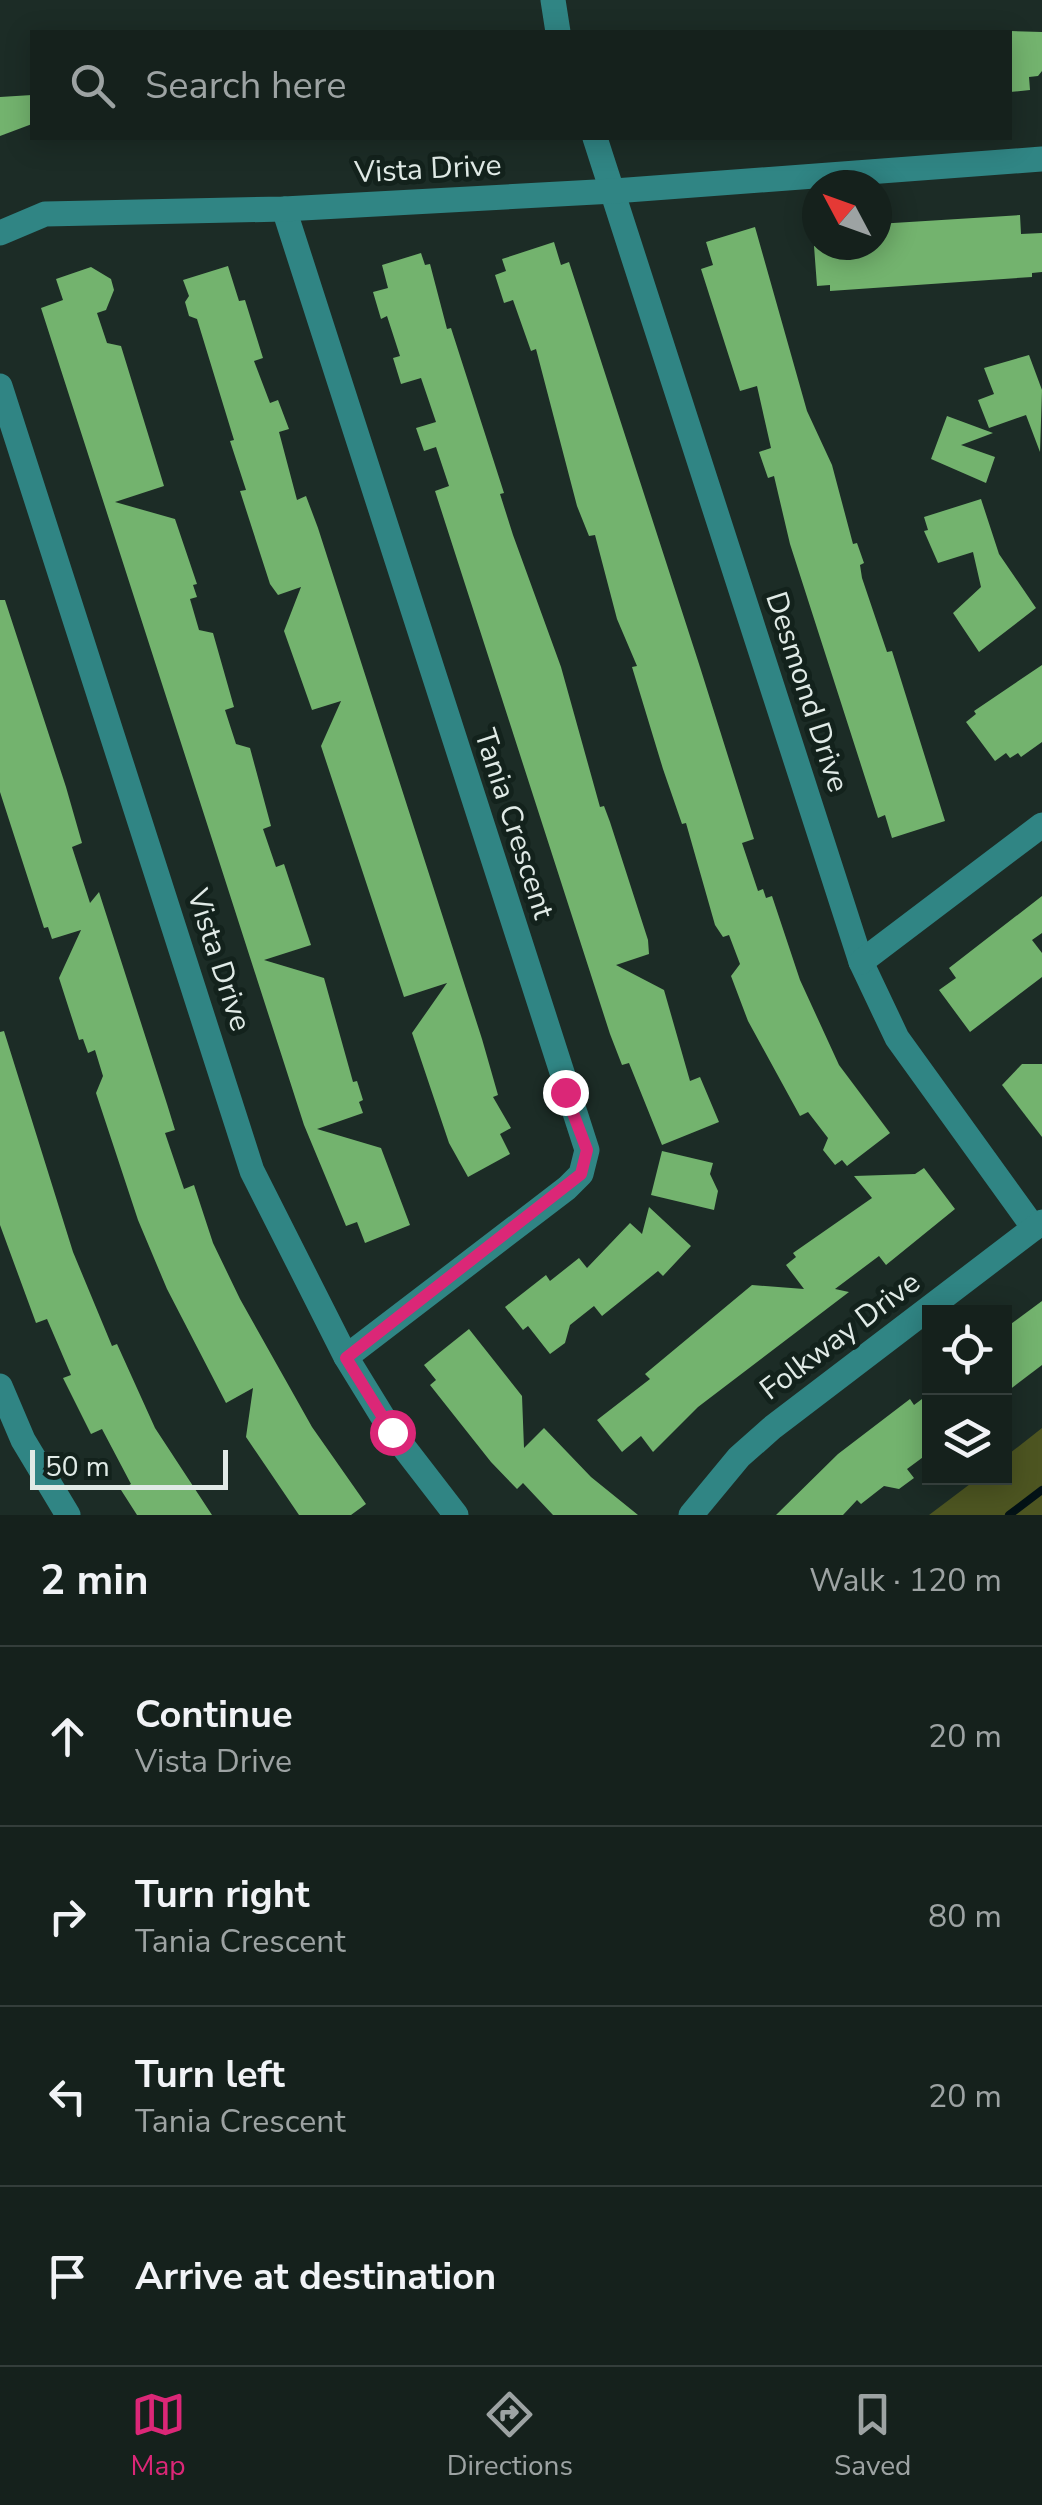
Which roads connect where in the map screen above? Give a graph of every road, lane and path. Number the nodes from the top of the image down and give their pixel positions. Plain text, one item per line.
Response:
1 (553, 0) edge
2 (558, 30) edge
3 (596, 140) edge
4 (1042, 159) edge
5 (614, 192) junction
6 (284, 209) junction
7 (0, 234) edge
8 (0, 386) edge
9 (1042, 825) edge
10 (861, 962) junction
11 (1038, 1225) edge
12 (346, 1358) junction
13 (0, 1386) edge
14 (68, 1515) edge
15 (456, 1515) edge
16 (691, 1515) edge

1 - 2 street
3 - 5 street, Desmond Drive
4 - 5 street, Vista Drive
5 - 6 street, Vista Drive
5 - 10 street, Desmond Drive
6 - 7 street, Vista Drive
6 - 12 street, Tania Crescent
8 - 12 street, Vista Drive
9 - 10 street
10 - 11 street, Desmond Drive
11 - 16 street, Folkway Drive
12 - 15 street, Vista Drive
13 - 14 street

